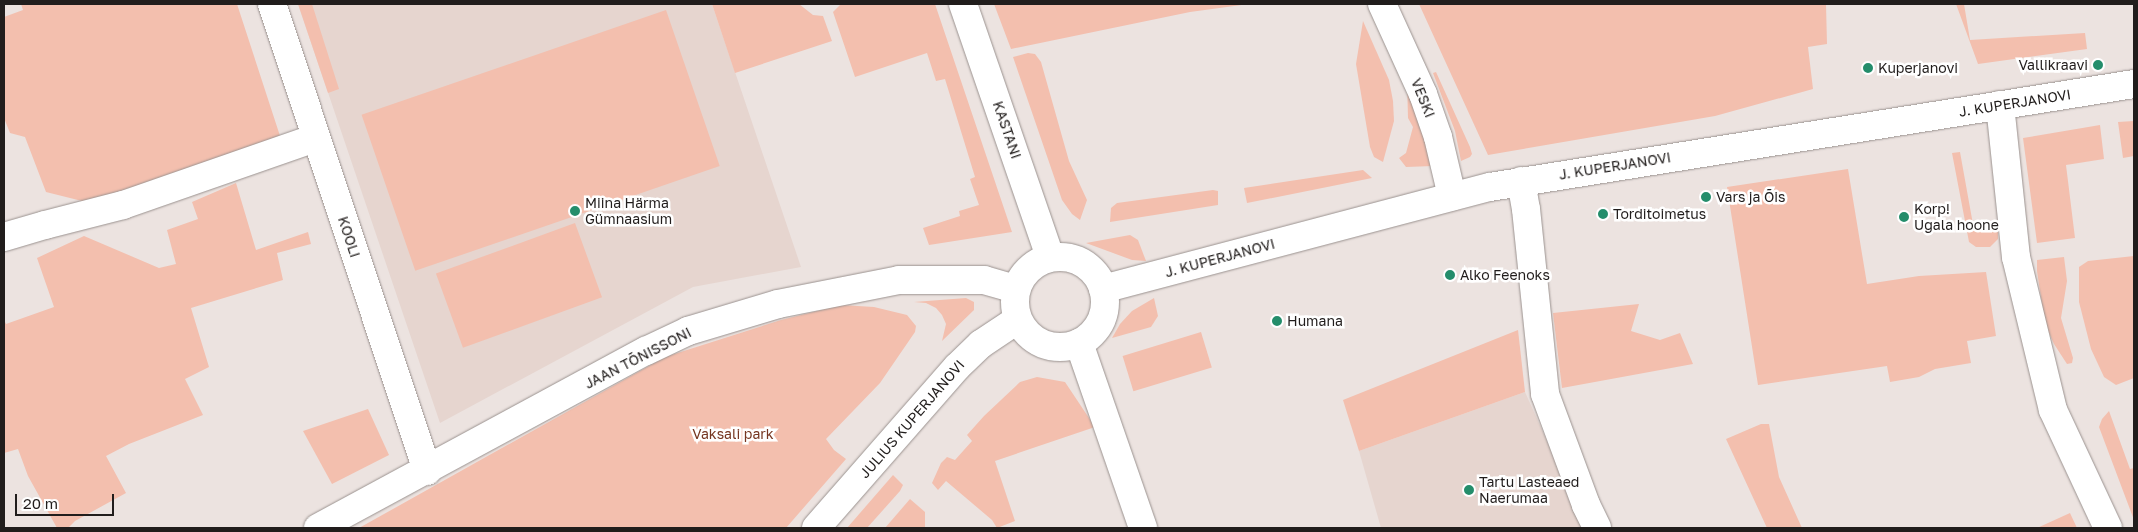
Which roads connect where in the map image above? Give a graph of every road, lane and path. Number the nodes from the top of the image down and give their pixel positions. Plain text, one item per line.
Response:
1 (272, 4) edge
2 (963, 4) edge
3 (1382, 4) edge
4 (2134, 84) edge
5 (2000, 105) junction
6 (316, 138) junction
7 (1521, 181) junction
8 (1452, 196) junction
9 (4, 237) edge
10 (1050, 257) junction
11 (1016, 289) junction
12 (1103, 289) junction
13 (1017, 320) junction
14 (1079, 343) junction
15 (427, 471) junction
16 (318, 528) edge
17 (816, 528) edge
18 (1143, 528) edge
19 (1597, 528) edge
20 (2108, 528) edge

1 - 6 street, KOOLI
2 - 10 street, KASTANI
3 - 8 street, VESKI
4 - 5 street, J. KUPERJANOVI
5 - 7 street, J. KUPERJANOVI
5 - 20 street
6 - 9 street
6 - 15 street, KOOLI
7 - 8 street, J. KUPERJANOVI
7 - 19 street
8 - 12 street, J. KUPERJANOVI
10 - 11 street
10 - 12 street
11 - 13 street
11 - 15 street, JAAN TÕNISSONI
12 - 14 street
13 - 14 street
13 - 17 street, JULIUS KUPERJANOVI
14 - 18 street
15 - 16 street, JAAN TÕNISSONI

